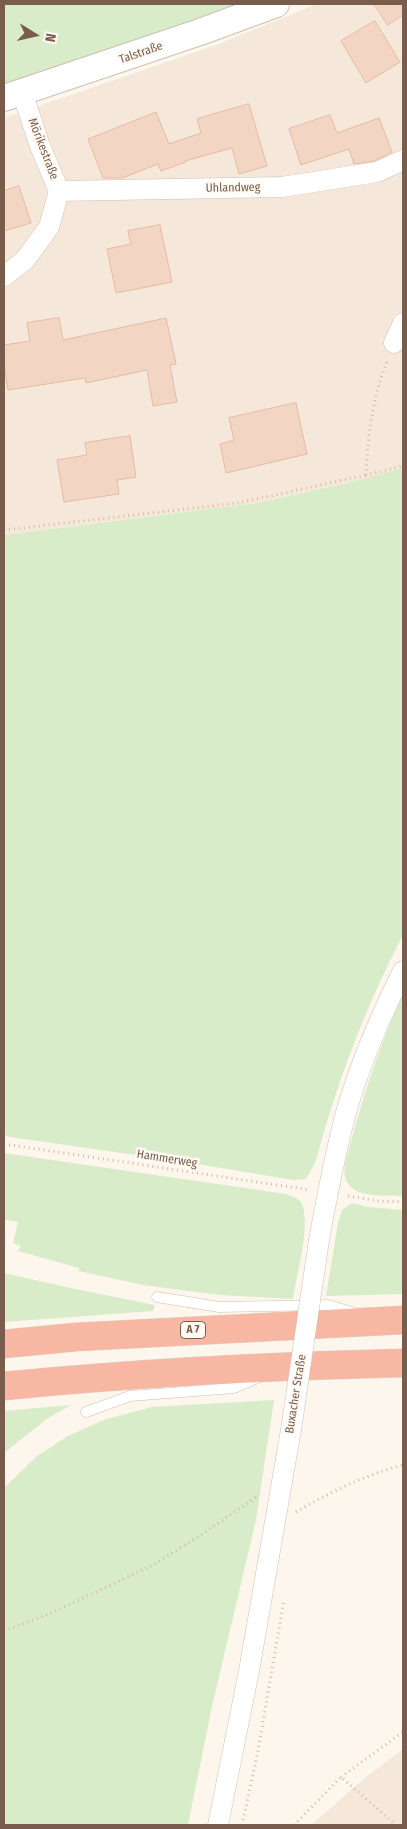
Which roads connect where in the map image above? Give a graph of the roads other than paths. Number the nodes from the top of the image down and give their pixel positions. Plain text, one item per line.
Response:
1 (276, 4) edge
2 (13, 95) edge
3 (403, 160) edge
4 (59, 191) junction
5 (4, 276) edge
6 (403, 322) edge
7 (394, 343) road end
8 (403, 971) edge
9 (157, 1297) dead end
10 (393, 1321) edge
11 (4, 1344) edge
12 (403, 1363) edge
13 (283, 1367) junction
14 (4, 1386) edge
15 (86, 1412) dead end
16 (218, 1825) edge

1 - 2 street, Talstraße
2 - 4 street, Mörikestraße
3 - 4 street, Uhlandweg
4 - 5 street, Mörikestraße
6 - 7 street
8 - 16 street, Buxacher Straße, bridge
9 - 10 lane
10 - 11 highway, A 7
12 - 13 highway
13 - 14 highway
13 - 15 lane

